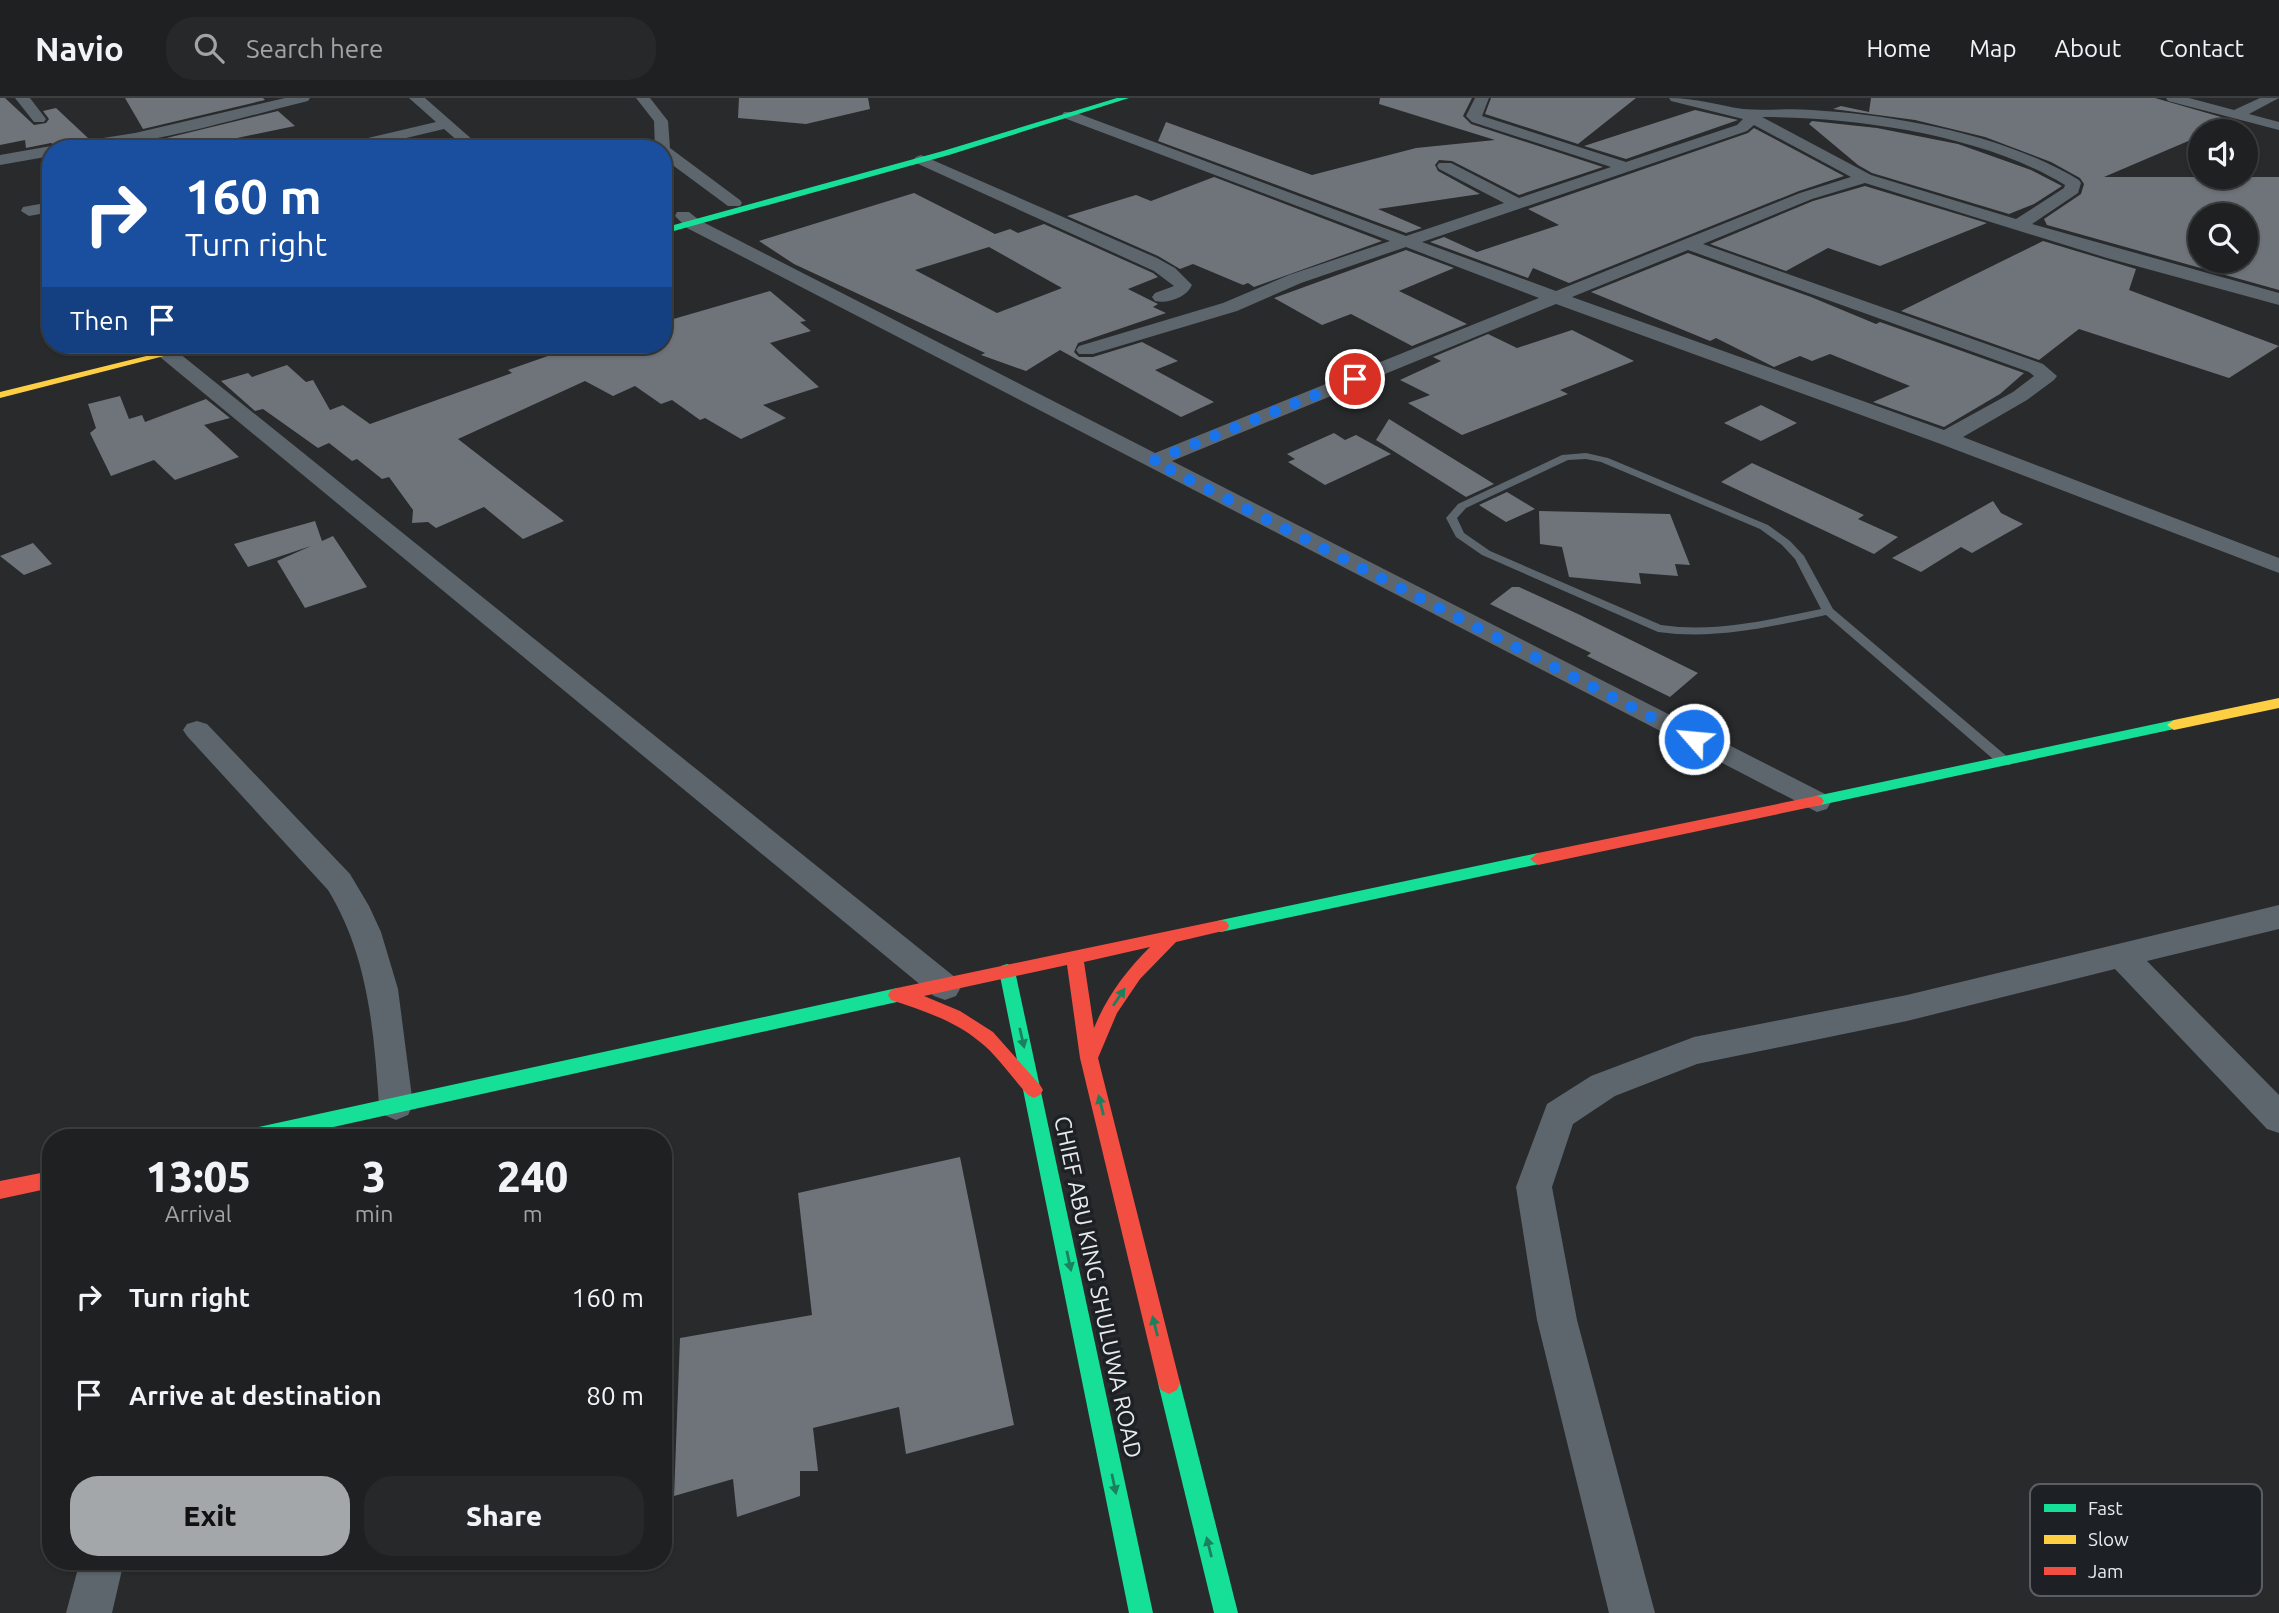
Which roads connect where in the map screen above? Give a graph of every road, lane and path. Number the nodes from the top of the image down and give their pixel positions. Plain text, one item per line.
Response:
1 (22, 98) edge
2 (303, 98) edge
3 (416, 98) edge
4 (643, 98) edge
5 (1094, 98) edge
6 (1125, 98) edge
7 (1482, 98) edge
8 (1676, 98) edge
9 (2173, 98) edge
10 (2272, 98) edge
11 (2235, 114) junction
12 (1069, 115) junction
13 (39, 119) dead end
14 (1745, 120) junction
15 (447, 124) junction
16 (2279, 126) edge
17 (122, 140) edge
18 (378, 140) edge
19 (466, 140) edge
20 (661, 140) edge
21 (42, 153) edge
22 (672, 159) edge
23 (0, 160) edge
24 (920, 160) junction
25 (1445, 166) dead end
26 (1626, 167) junction
27 (1865, 178) junction
28 (734, 203) junction
29 (1516, 203) junction
30 (42, 209) edge
31 (29, 212) dead end
32 (688, 220) junction
33 (672, 221) edge
34 (2018, 225) junction
35 (672, 227) edge
36 (1406, 241) junction
37 (1690, 245) junction
38 (1161, 296) dead end
39 (1557, 298) junction
40 (2279, 299) edge
41 (1086, 350) dead end
42 (143, 354) edge
43 (170, 354) edge
44 (131, 357) junction
45 (0, 385) edge
46 (0, 396) edge
47 (1946, 438) junction
48 (1153, 461) junction
49 (2279, 566) edge
50 (1828, 611) junction
51 (2279, 703) edge
52 (197, 730) dead end
53 (2005, 762) junction
54 (1817, 802) junction
55 (2279, 917) edge
56 (1170, 938) junction
57 (2122, 956) junction
58 (1075, 959) junction
59 (1007, 971) junction
60 (945, 987) junction
61 (904, 995) junction
62 (1089, 1058) junction
63 (1034, 1090) junction
64 (396, 1105) junction
65 (2279, 1118) edge
66 (286, 1129) edge
67 (42, 1181) edge
68 (0, 1190) edge
69 (100, 1570) edge
70 (89, 1613) edge
71 (1141, 1613) edge
72 (1226, 1613) edge
73 (1632, 1613) edge

1 - 13 street
2 - 17 street
3 - 15 street
4 - 20 street
5 - 28 main road
6 - 12 main road
7 - 26 street
8 - 14 street
9 - 11 street
10 - 11 street
11 - 16 street
12 - 24 main road
12 - 36 street
14 - 26 street
14 - 27 street
14 - 34 street
15 - 18 street
15 - 19 street
21 - 23 street
22 - 28 street
24 - 32 main road
24 - 38 street
25 - 29 street
26 - 29 street
27 - 34 street
27 - 37 street
28 - 32 main road
29 - 36 street
30 - 31 street
32 - 33 main road
32 - 35 main road
32 - 48 street
34 - 40 street
36 - 39 street
36 - 41 street
37 - 39 street
37 - 47 street
39 - 47 street
39 - 48 street
42 - 44 main road
43 - 60 street
44 - 45 main road
44 - 46 main road
47 - 49 street
48 - 54 street
50 - 50 lane
50 - 53 lane
51 - 53 main road
52 - 64 street
53 - 54 main road
54 - 56 main road
55 - 57 street
56 - 58 main road
62 -> 56 main road
57 - 65 street
57 - 73 street
58 - 59 main road
58 - 62 main road
59 - 60 main road
59 -> 63 main road, CHIEF ABU KING SHULUWA ROAD
60 - 61 main road
61 - 63 main road
61 - 64 main road
72 -> 62 main road
63 -> 71 main road, CHIEF ABU KING SHULUWA ROAD
64 - 66 main road
67 - 68 main road
69 - 70 street

